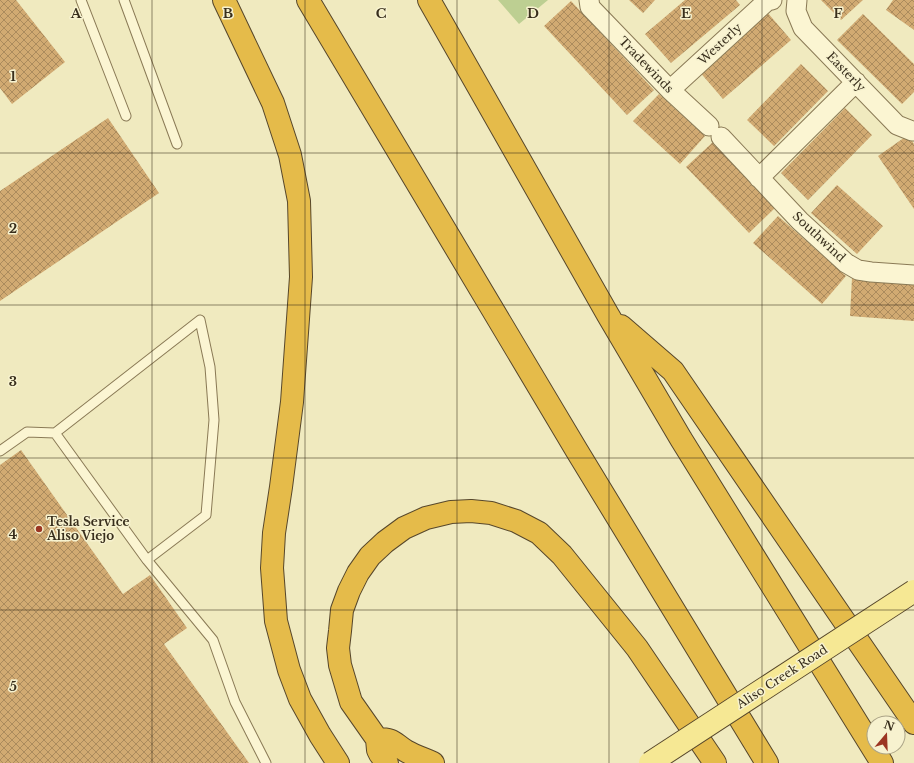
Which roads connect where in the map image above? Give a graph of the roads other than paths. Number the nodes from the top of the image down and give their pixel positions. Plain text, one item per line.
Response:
1 (82, 0) edge
2 (124, 0) edge
3 (224, 0) edge
4 (308, 0) edge
5 (429, 0) edge
6 (589, 0) edge
7 (769, 0) edge
8 (797, 0) edge
9 (856, 82) junction
10 (670, 90) junction
11 (126, 116) dead end
12 (715, 131) joint
13 (914, 131) edge
14 (178, 144) dead end
15 (759, 178) junction
16 (914, 276) edge
17 (608, 315) junction
18 (55, 433) junction
19 (0, 451) edge
20 (147, 560) junction
21 (914, 591) edge
22 (914, 723) edge
23 (377, 739) junction
24 (266, 763) edge
25 (338, 763) edge
26 (387, 763) edge
27 (433, 763) edge
28 (650, 763) edge
29 (715, 763) edge
30 (767, 763) edge
31 (882, 763) edge

1 - 11 lane
2 - 14 lane
3 - 25 highway
4 - 30 highway
5 - 17 highway
6 - 10 street, Tradewinds
7 - 10 street, Westerly
8 - 9 street, Easterly
9 - 13 street, Easterly
9 - 15 street
10 - 12 street, Tradewinds
12 - 15 street, Southwind
15 - 16 street, Southwind
17 - 22 highway
17 - 31 highway
18 - 19 lane
18 - 20 lane
18 - 20 lane
20 - 24 lane
21 - 28 main road, Aliso Creek Road, bridge
23 - 26 highway
23 - 27 highway
23 - 29 highway

